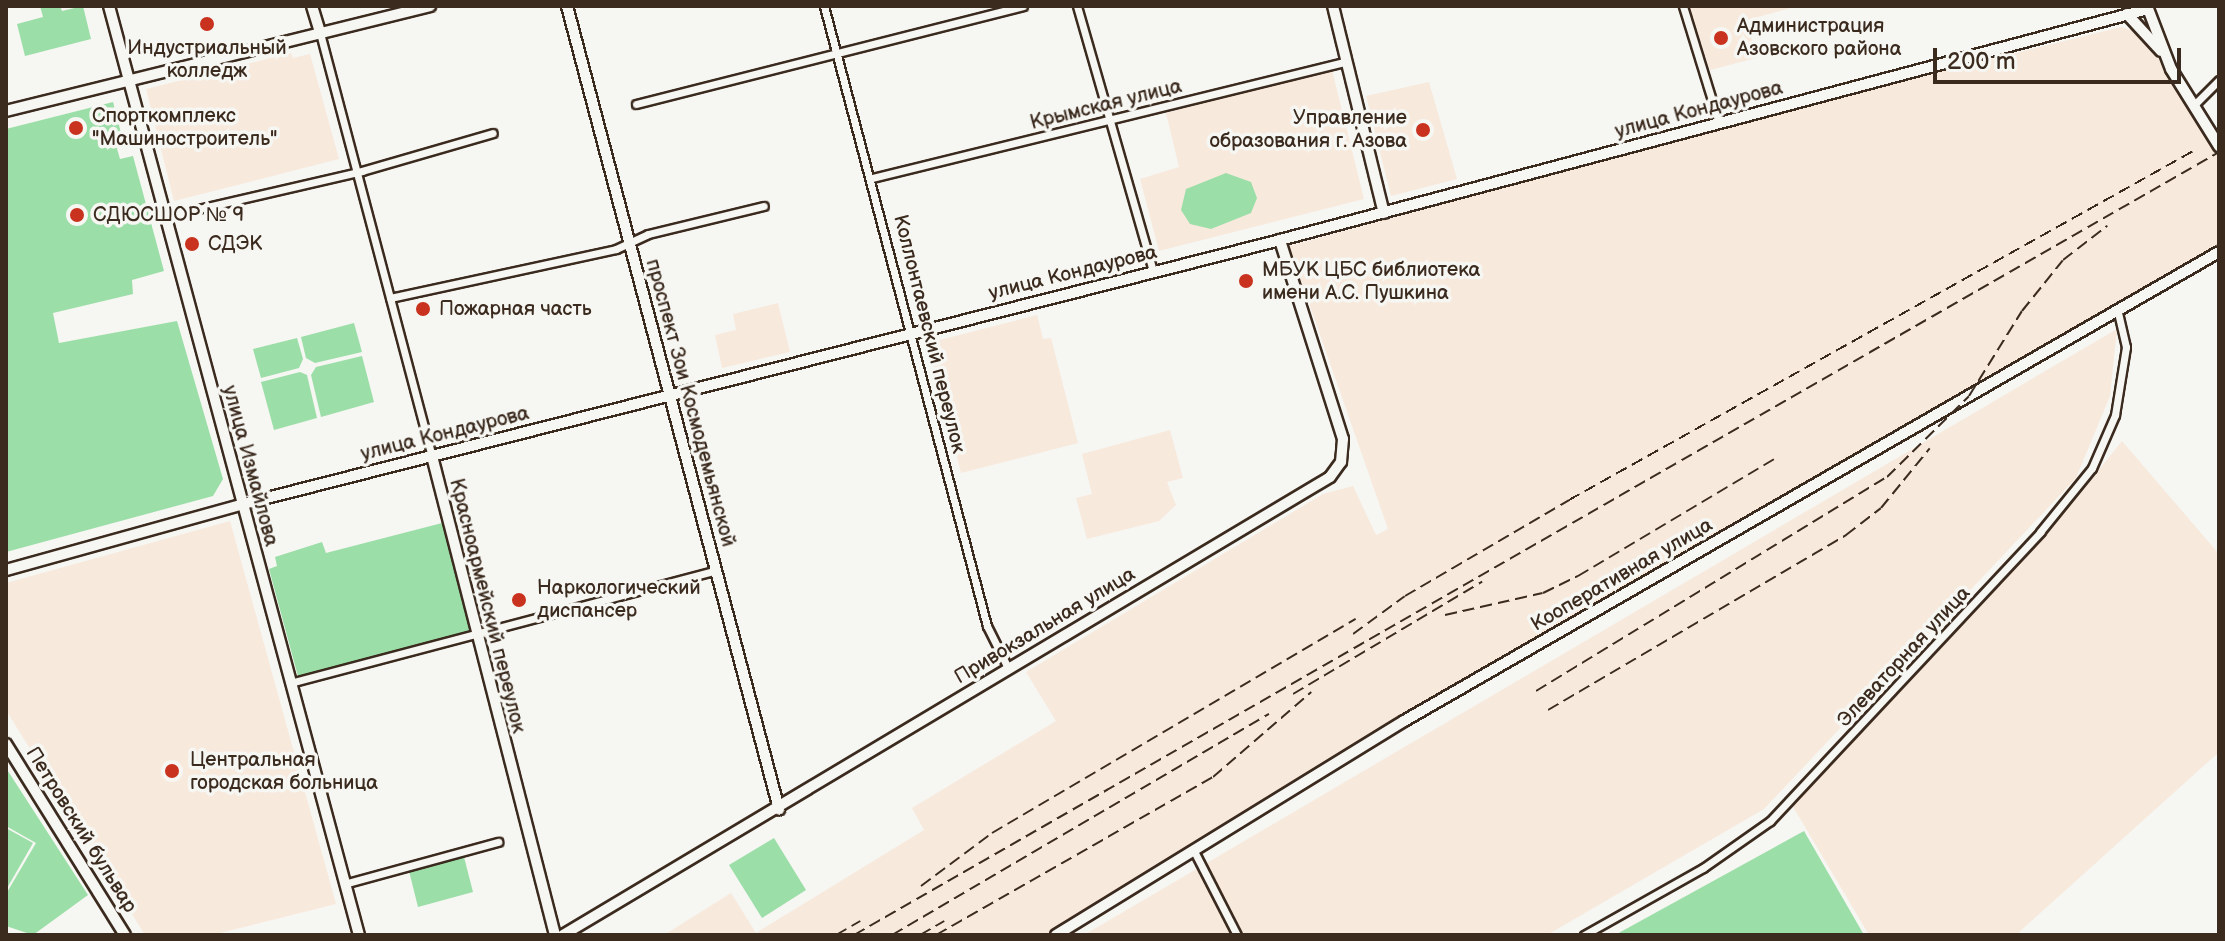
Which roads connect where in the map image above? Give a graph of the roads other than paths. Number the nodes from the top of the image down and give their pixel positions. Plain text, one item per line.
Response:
1 (109, 6) edge
2 (312, 6) edge
3 (430, 6) edge
4 (567, 6) edge
5 (824, 6) edge
6 (1023, 6) edge
7 (1077, 6) edge
8 (1333, 6) edge
9 (1683, 6) edge
10 (2147, 7) edge
11 (2127, 14) junction
12 (320, 33) junction
13 (838, 52) junction
14 (2165, 55) junction
15 (1347, 61) junction
16 (2219, 80) edge
17 (127, 81) junction
18 (636, 104) dead end
19 (2194, 105) junction
20 (6, 111) edge
21 (1112, 121) junction
22 (1719, 123) junction
23 (493, 133) dead end
24 (2219, 146) edge
25 (356, 169) junction
26 (872, 178) junction
27 (764, 206) dead end
28 (1384, 213) junction
29 (163, 217) junction
30 (1280, 240) junction
31 (630, 244) junction
32 (2216, 254) edge
33 (1153, 271) junction
34 (390, 298) junction
35 (2118, 312) junction
36 (913, 333) junction
37 (670, 397) junction
38 (432, 456) junction
39 (242, 504) junction
40 (6, 570) edge
41 (715, 571) junction
42 (474, 634) junction
43 (1008, 668) junction
44 (290, 683) junction
45 (6, 744) edge
46 (779, 809) junction
47 (498, 842) dead end
48 (1195, 853) junction
49 (344, 884) junction
50 (125, 935) edge
51 (359, 935) edge
52 (555, 935) edge
53 (563, 935) edge
54 (1056, 935) edge
55 (1237, 935) edge
56 (1584, 935) edge

1 - 17 street, улица Измайлова
2 - 12 street, Красноармейский переулок
3 - 12 street
4 - 31 street, проспект Зои Космодемьянской
5 - 13 street, Коллонтаевский переулок
6 - 13 street
7 - 21 street
8 - 15 street
9 - 22 street
10 - 11 street, улица Кондаурова
10 - 14 street
11 - 14 street
11 - 22 street, улица Кондаурова
12 - 17 street
12 - 25 street, Красноармейский переулок
13 - 18 street
13 - 26 street, Коллонтаевский переулок
14 - 19 street
15 - 21 street, Крымская улица
15 - 28 street
16 - 19 street
17 - 20 street
17 - 29 street, улица Измайлова
19 - 24 street
21 - 26 street, Крымская улица
21 - 33 street
22 - 28 street, улица Кондаурова
23 - 25 street
25 - 29 street
25 - 34 street, Красноармейский переулок
26 - 36 street, Коллонтаевский переулок
27 - 31 street
28 - 30 street, улица Кондаурова
29 - 39 street, улица Измайлова
30 - 33 street, улица Кондаурова
30 - 43 street, Привокзальная улица
31 - 34 street
31 - 37 street, проспект Зои Космодемьянской
32 - 35 street, Кооперативная улица
33 - 36 street, улица Кондаурова
34 - 38 street, Красноармейский переулок
35 - 48 street, Кооперативная улица
35 - 56 street, Элеваторная улица
36 - 37 street, улица Кондаурова
36 - 43 street, Коллонтаевский переулок
37 - 38 street, улица Кондаурова
37 - 41 street, проспект Зои Космодемьянской
38 - 39 street, улица Кондаурова
38 - 42 street, Красноармейский переулок
39 - 40 street, улица Кондаурова
39 - 44 street, улица Измайлова
41 - 42 street
41 - 46 street, проспект Зои Космодемьянской
42 - 44 street
42 - 52 street, Красноармейский переулок
43 - 46 street, Привокзальная улица
44 - 49 street, улица Измайлова
45 - 50 street, Петровский бульвар
46 - 53 street, Привокзальная улица
47 - 49 street
48 - 54 street, Кооперативная улица
48 - 55 street
49 - 51 street, улица Измайлова

